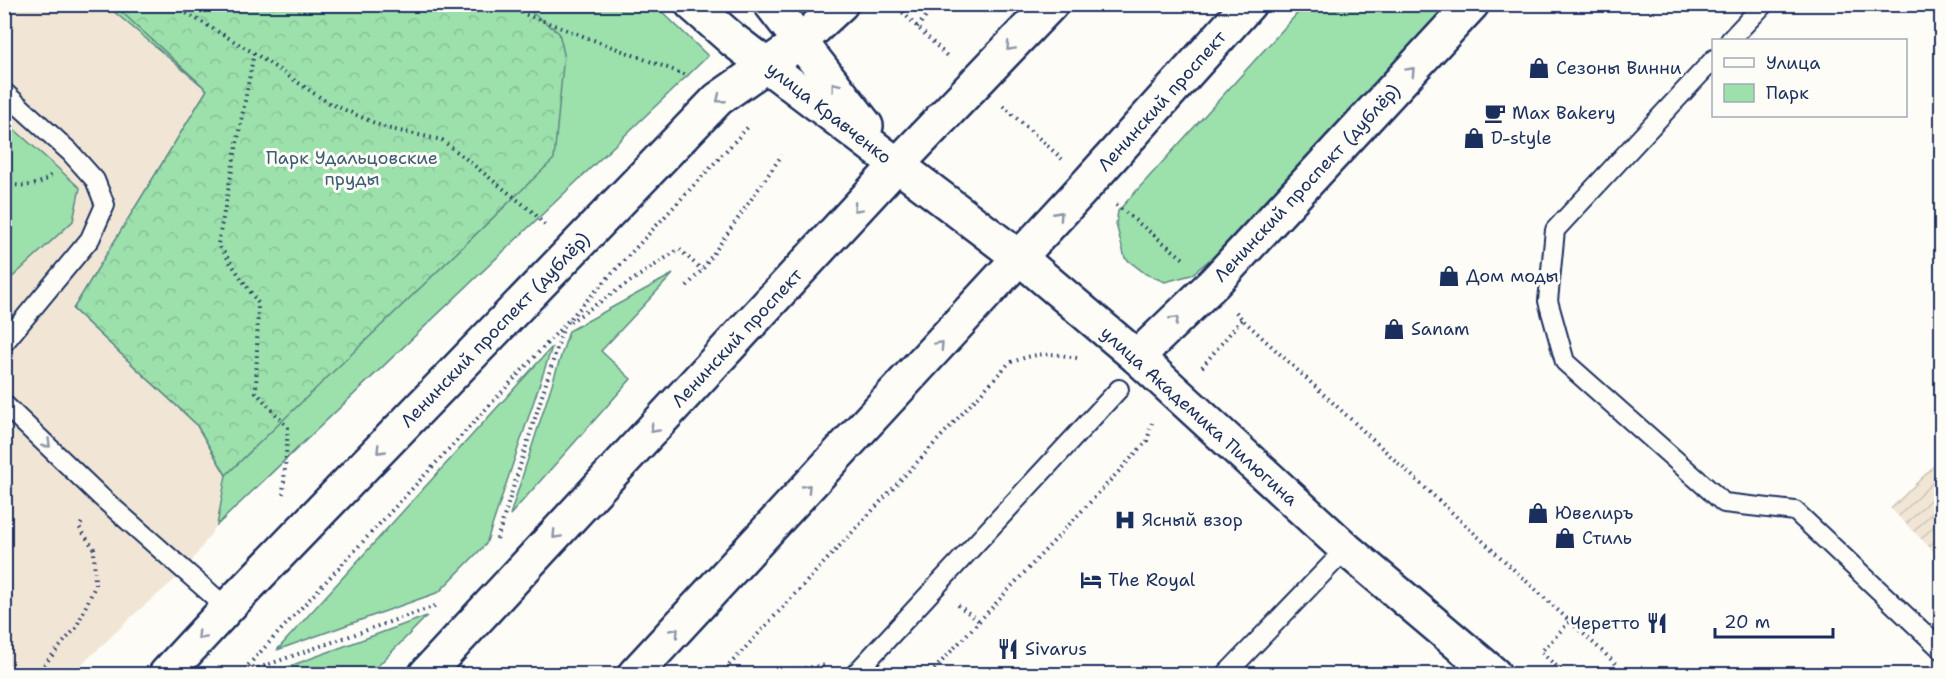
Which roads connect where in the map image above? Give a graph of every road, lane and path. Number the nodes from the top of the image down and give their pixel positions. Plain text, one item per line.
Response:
1 (171, 4) edge
2 (498, 4) edge
3 (692, 4) edge
4 (771, 4) edge
5 (841, 4) edge
6 (894, 4) edge
7 (937, 4) edge
8 (1050, 4) edge
9 (1249, 4) edge
10 (1472, 4) edge
11 (1764, 4) edge
12 (917, 27) junction
13 (1732, 39) edge
14 (800, 42) junction
15 (254, 53) junction
16 (1712, 60) edge
17 (769, 66) junction
18 (695, 79) dead end
19 (976, 83) junction
20 (4, 92) edge
21 (748, 127) dead end
22 (70, 152) junction
23 (782, 155) dead end
24 (897, 165) junction
25 (1089, 182) junction
26 (4, 184) edge
27 (546, 227) dead end
28 (1020, 258) junction
29 (702, 270) junction
30 (1214, 283) junction
31 (687, 286) dead end
32 (564, 326) junction
33 (4, 343) edge
34 (1137, 357) junction
35 (1198, 372) dead end
36 (1119, 389) joint
37 (4, 404) edge
38 (1153, 420) dead end
39 (283, 494) dead end
40 (101, 497) junction
41 (495, 549) dead end
42 (1346, 549) junction
43 (443, 603) dead end
44 (227, 608) junction
45 (1570, 621) junction
46 (1941, 650) edge
47 (869, 659) junction
48 (240, 674) edge
49 (36, 675) edge
50 (166, 675) edge
51 (426, 675) edge
52 (636, 675) edge
53 (720, 675) edge
54 (763, 675) edge
55 (855, 675) edge
56 (930, 675) edge
57 (1226, 675) edge
58 (1494, 675) edge
59 (1565, 675) edge
60 (1627, 675) edge

1 - 15 path
2 - 18 path
3 - 17 street, улица Кравченко
4 - 14 street, улица Кравченко
5 - 14 street, Ленинский проспект (дублёр)
6 - 12 path
7 - 12 path
8 -> 19 street, Ленинский проспект
9 - 25 street, Ленинский проспект
30 -> 10 street, Ленинский проспект (дублёр)
11 - 13 lane
12 - 19 path
14 - 17 street, Ленинский проспект (дублёр)
24 -> 14 street, улица Кравченко
15 - 27 path
15 - 39 path
16 - 46 lane
17 - 24 street, улица Кравченко
17 -> 44 street, Ленинский проспект (дублёр)
19 - 24 street, Ленинский проспект
19 - 25 path
20 - 22 lane
21 - 32 path
22 - 26 path
22 - 33 lane
23 - 29 path
24 - 28 street, улица Академика Пилюгина
24 -> 51 street, Ленинский проспект
28 -> 25 street, Ленинский проспект
25 - 30 path
28 - 34 street, улица Академика Пилюгина
52 -> 28 street, Ленинский проспект
29 - 31 path
29 - 32 path
34 -> 30 street, Ленинский проспект (дублёр)
32 - 41 path
32 - 48 path
34 - 42 street, улица Академика Пилюгина
35 - 45 path
36 - 47 lane
36 - 53 path
37 -> 40 lane
38 - 56 path
40 - 44 lane
40 - 49 path
42 - 57 lane
42 - 58 street, улица Академика Пилюгина
43 - 48 path
44 -> 50 street, Ленинский проспект (дублёр)
45 - 59 path
45 - 60 path
47 - 54 path
47 - 55 lane

